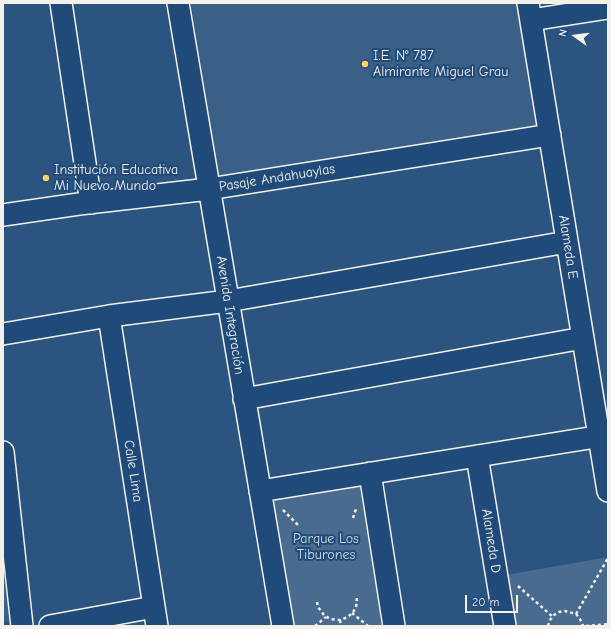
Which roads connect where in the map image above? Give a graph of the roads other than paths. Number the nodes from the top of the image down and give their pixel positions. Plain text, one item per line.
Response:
1 (62, 3) edge
2 (178, 3) edge
3 (608, 8) edge
4 (530, 12) edge
5 (550, 135) junction
6 (209, 189) junction
7 (91, 203) junction
8 (3, 215) edge
9 (568, 242) junction
10 (228, 301) junction
11 (109, 316) junction
12 (3, 334) edge
13 (583, 338) junction
14 (244, 399) junction
15 (604, 436) edge
16 (3, 452) edge
17 (477, 456) junction
18 (370, 473) junction
19 (260, 491) junction
20 (608, 491) edge
21 (156, 617) edge
22 (22, 626) edge
23 (50, 626) edge
24 (283, 626) edge
25 (394, 626) edge
26 (505, 626) edge

1 - 7 street
2 - 6 street, Avenida Integración
3 - 4 street
4 - 5 street, Alameda E
5 - 6 street, Pasaje Andahuaylas
5 - 9 street, Alameda E
6 - 7 street, Pasaje Andahuaylas
6 - 10 street, Avenida Integración
7 - 8 street, Pasaje Andahuaylas
9 - 10 street
9 - 13 street, Alameda E
10 - 11 street
10 - 14 street, Avenida Integración
11 - 12 street
11 - 21 street, Calle Lima
13 - 14 street
13 - 15 street, Alameda E
14 - 19 street, Avenida Integración
15 - 17 street
15 - 20 street, Alameda E
16 - 22 street
17 - 18 street
17 - 26 street, Alameda D
18 - 19 street
18 - 25 street
19 - 24 street, Avenida Integración
21 - 23 street

